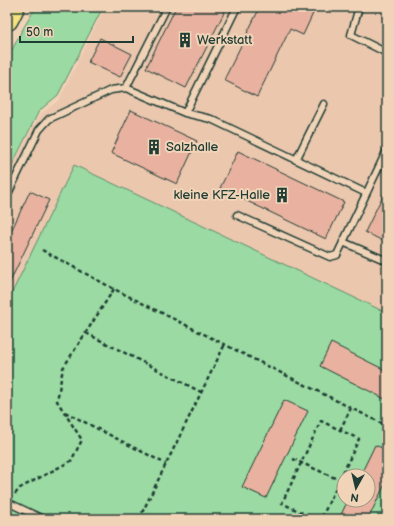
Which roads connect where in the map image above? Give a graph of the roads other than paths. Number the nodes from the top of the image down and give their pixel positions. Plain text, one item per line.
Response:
1 (13, 7) edge
2 (167, 7) edge
3 (237, 7) edge
4 (359, 7) edge
5 (7, 19) edge
6 (387, 53) edge
7 (126, 88) junction
8 (324, 104) dead end
9 (185, 113) junction
10 (387, 150) edge
11 (296, 160) junction
12 (366, 193) junction
13 (7, 196) edge
14 (237, 215) dead end
15 (342, 242) junction
16 (387, 261) edge
17 (8, 502) edge
18 (43, 519) edge

1 - 5 highway
2 - 7 lane
3 - 9 lane
4 - 6 lane
7 - 9 lane
7 - 13 lane
8 - 11 lane
9 - 11 lane
10 - 12 lane
11 - 12 lane
12 - 15 lane
14 - 15 lane
15 - 16 lane
17 - 18 lane

